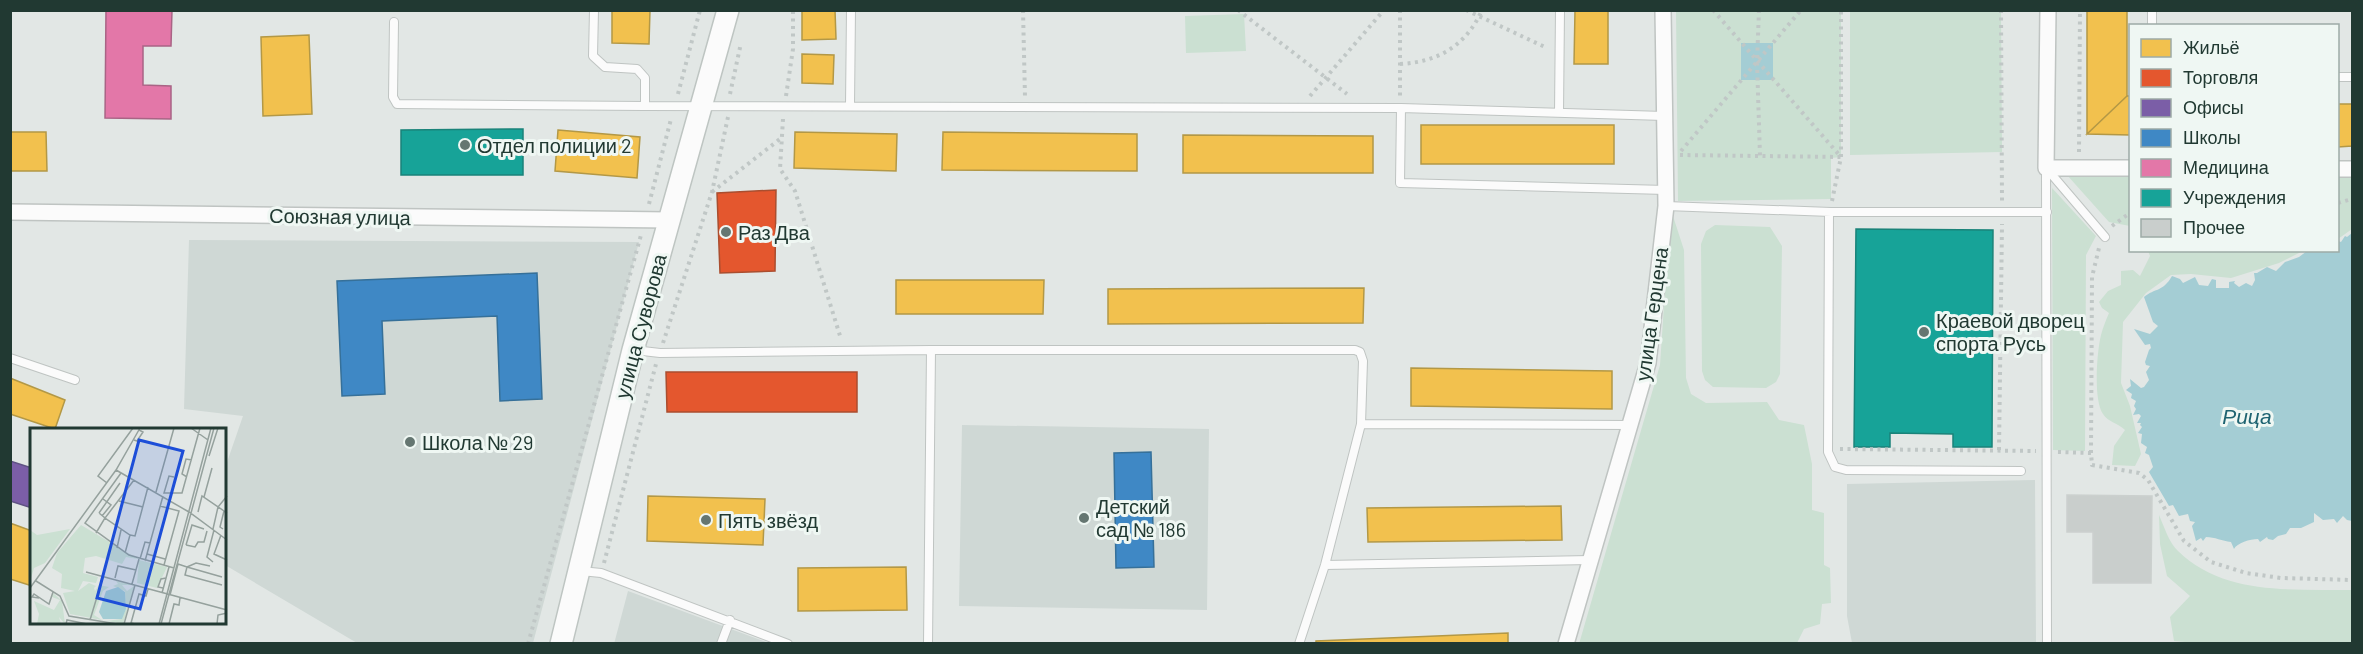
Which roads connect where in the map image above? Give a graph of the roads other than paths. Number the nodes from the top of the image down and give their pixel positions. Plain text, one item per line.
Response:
1 (594, 10) edge
2 (728, 10) edge
3 (851, 10) edge
4 (1560, 10) edge
5 (1663, 10) edge
6 (2048, 10) edge
7 (394, 22) dead end
8 (850, 105) junction
9 (645, 106) junction
10 (702, 106) junction
11 (1401, 108) junction
12 (1559, 113) junction
13 (1664, 116) junction
14 (2046, 168) junction
15 (2129, 168) edge
16 (1666, 190) junction
17 (1666, 206) junction
18 (10, 212) edge
19 (1829, 212) junction
20 (2047, 212) junction
21 (669, 220) junction
22 (2105, 237) road end
23 (633, 350) junction
24 (931, 350) junction
25 (10, 358) edge
26 (75, 380) dead end
27 (1361, 424) junction
28 (1630, 424) junction
29 (2021, 471) dead end
30 (1590, 560) junction
31 (1326, 565) junction
32 (580, 570) junction
33 (730, 620) junction
34 (561, 644) edge
35 (721, 644) edge
36 (788, 644) edge
37 (928, 644) edge
38 (1299, 644) edge
39 (1566, 644) edge
40 (2048, 644) edge

1 - 9 lane
2 - 10 main road, улица Суворова
3 - 8 lane
4 - 12 lane
5 - 13 street, улица Герцена
6 - 14 street
7 - 9 lane
8 - 10 lane
8 - 11 lane
9 - 10 lane
10 - 21 main road, улица Суворова
11 - 12 lane
11 - 16 lane
12 - 13 lane
13 - 16 street, улица Герцена
14 - 15 street
14 - 20 lane
14 - 22 lane
16 - 17 street, улица Герцена
17 - 19 lane
17 - 28 street, улица Герцена
18 - 21 street, Союзная улица
19 - 20 lane
19 - 29 lane
20 - 40 lane
21 - 23 main road, улица Суворова
23 - 24 lane
23 - 32 main road, улица Суворова
24 - 27 lane
24 - 37 lane
25 - 26 lane
27 - 28 lane
27 - 31 lane
28 - 30 street, улица Герцена
30 - 31 lane
30 - 39 street, улица Герцена
31 - 38 lane
32 - 33 lane
32 - 34 main road, улица Суворова
33 - 35 lane
33 - 36 lane

